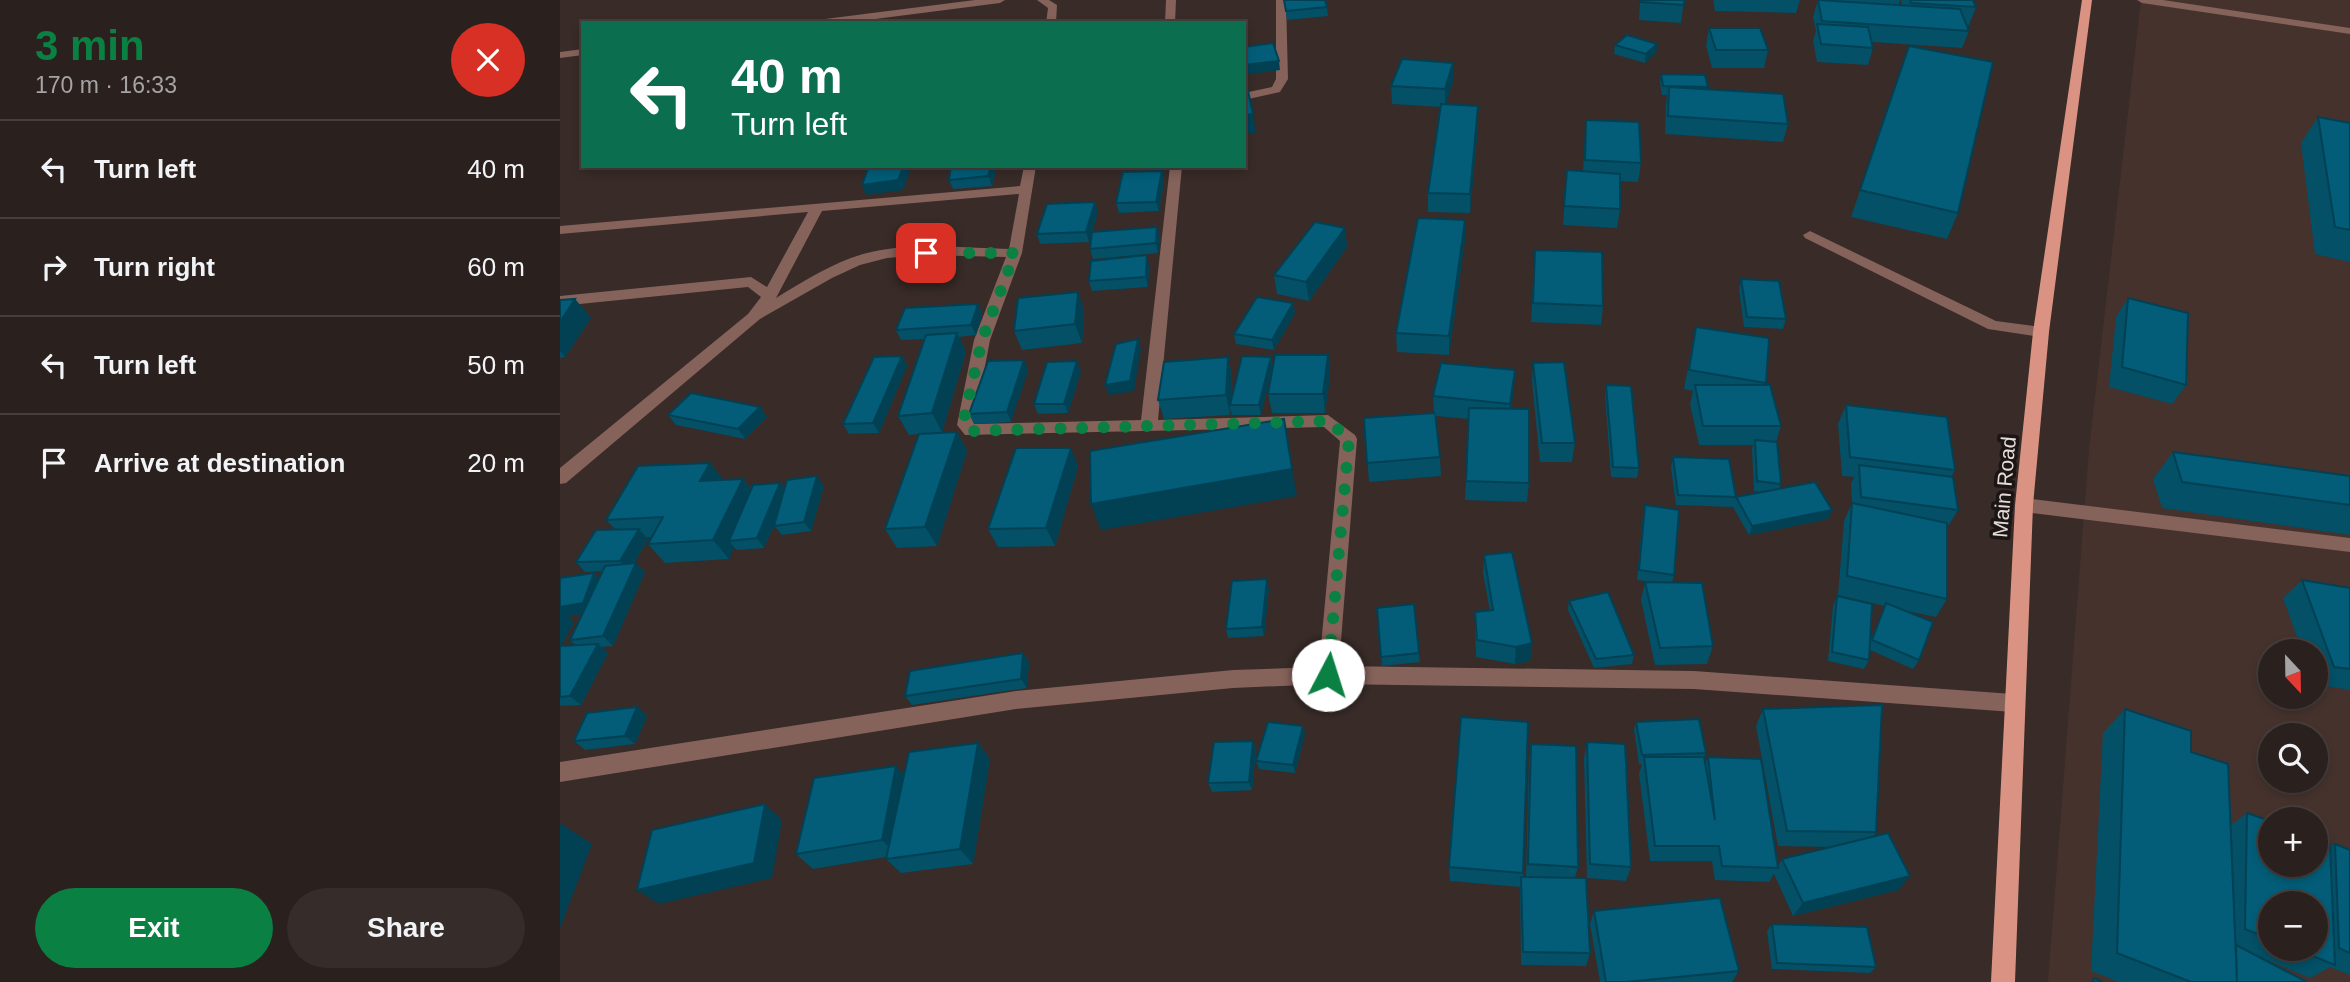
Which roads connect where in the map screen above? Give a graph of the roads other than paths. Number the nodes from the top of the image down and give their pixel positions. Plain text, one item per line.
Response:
1 (1000, 0) edge
2 (1042, 0) edge
3 (1171, 0) edge
4 (1281, 0) edge
5 (2087, 0) edge
6 (2142, 0) edge
7 (833, 21) edge
8 (1051, 21) edge
9 (1170, 21) edge
10 (2350, 31) edge
11 (581, 52) edge
12 (560, 55) edge
13 (1246, 97) edge
14 (1030, 168) edge
15 (1176, 168) edge
16 (1026, 189) junction
17 (816, 209) junction
18 (560, 230) edge
19 (1810, 234) dead end
20 (1015, 253) junction
21 (770, 296) junction
22 (560, 301) edge
23 (753, 317) junction
24 (2041, 332) junction
25 (1149, 427) junction
26 (560, 478) edge
27 (2024, 505) junction
28 (2350, 544) edge
29 (1328, 675) junction
30 (2013, 703) junction
31 (560, 772) edge
32 (2003, 982) edge

1 - 7 street
2 - 8 street
3 - 9 street
4 - 13 street
5 - 24 main road, Main Road
6 - 10 street
11 - 12 street
14 - 16 street
15 - 25 street
16 - 17 street
16 - 20 street
17 - 18 street
17 - 21 street
19 - 24 street
20 - 23 street
20 - 25 street
21 - 22 street
21 - 23 street
23 - 26 street
24 - 27 main road, Main Road
25 - 29 street
27 - 28 street
27 - 30 main road, Main Road
29 - 30 street
29 - 31 street
30 - 32 main road, Main Road

